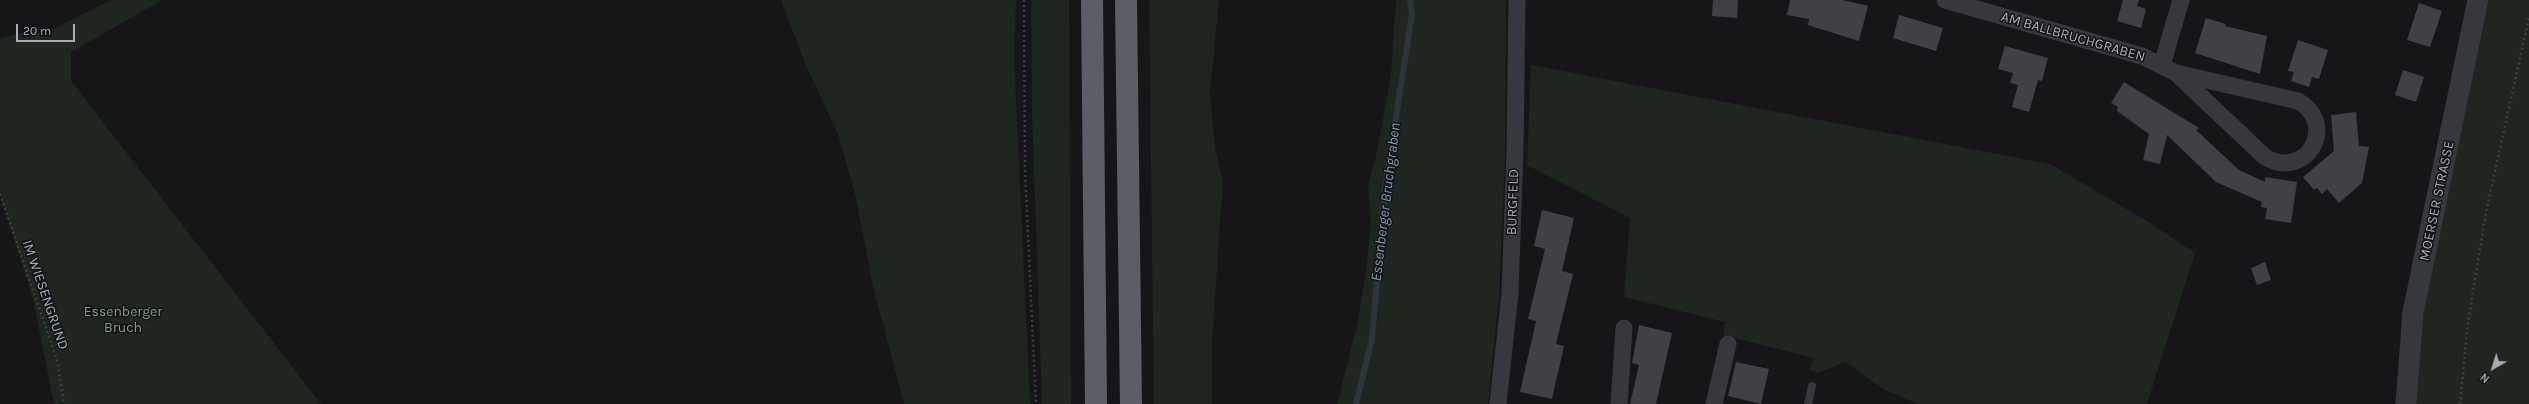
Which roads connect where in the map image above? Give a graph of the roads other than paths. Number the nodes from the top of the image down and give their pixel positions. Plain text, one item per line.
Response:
1 (1092, 0) edge
2 (1126, 0) edge
3 (1517, 0) edge
4 (1945, 0) edge
5 (2181, 0) edge
6 (2478, 0) edge
7 (2162, 65) junction
8 (2176, 73) junction
9 (1624, 328) dead end
10 (1728, 344) dead end
11 (1812, 386) dead end
12 (1096, 404) edge
13 (1131, 404) edge
14 (1498, 404) edge
15 (1619, 404) edge
16 (1714, 404) edge
17 (1808, 404) edge
18 (2406, 404) edge

1 - 12 highway
2 - 13 highway
3 - 14 street, BURGFELD
4 - 7 street, AM BALLBRUCHGRABEN
5 - 7 street
6 - 18 street, MOERSER STRASSE
7 - 8 street, AM BALLBRUCHGRABEN
8 - 8 street, AM BALLBRUCHGRABEN
9 - 15 street
10 - 16 street
11 - 17 lane

